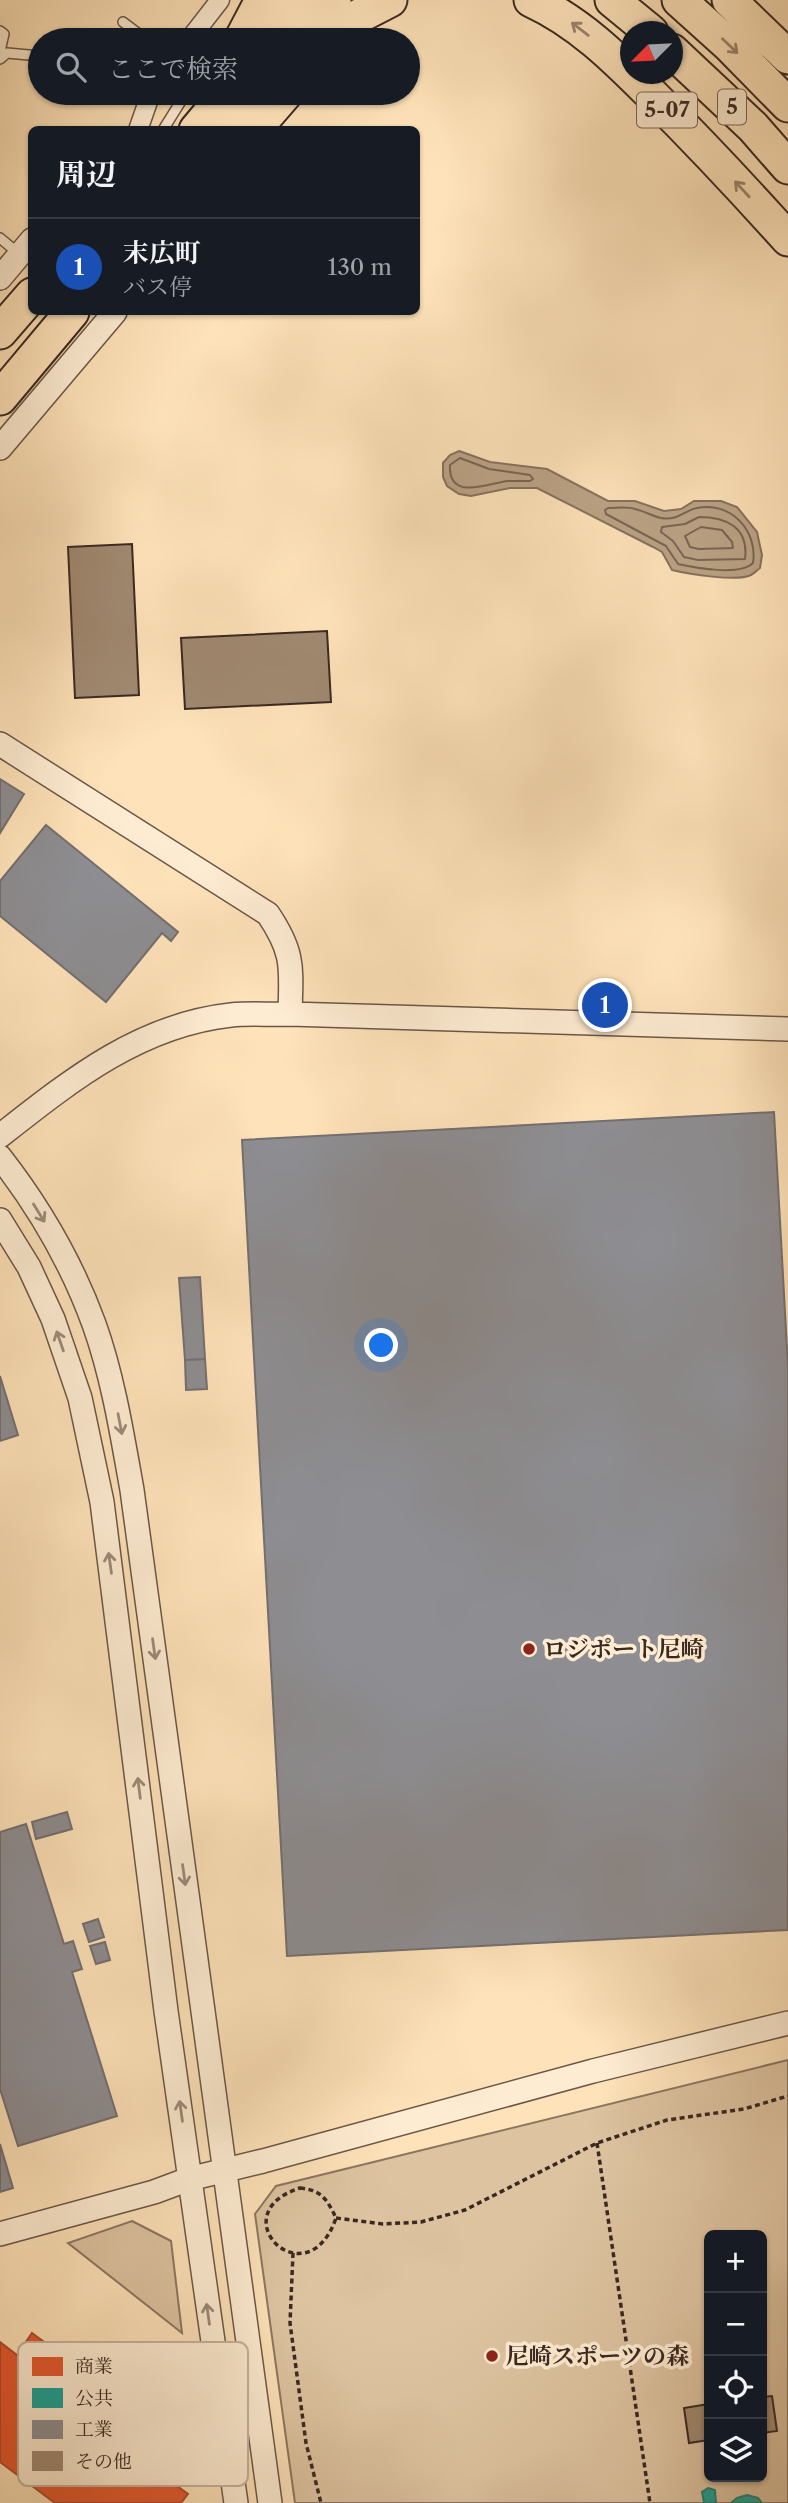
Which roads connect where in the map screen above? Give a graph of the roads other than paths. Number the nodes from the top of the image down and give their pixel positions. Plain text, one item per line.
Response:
1 (220, 0) edge
2 (261, 0) edge
3 (296, 0) edge
4 (334, 0) edge
5 (390, 0) edge
6 (531, 0) edge
7 (612, 0) edge
8 (679, 0) edge
9 (729, 0) edge
10 (638, 21) edge
11 (123, 22) dead end
12 (131, 28) edge
13 (198, 28) edge
14 (238, 28) edge
15 (247, 28) edge
16 (275, 28) edge
17 (310, 28) edge
18 (346, 28) edge
19 (0, 31) edge
20 (0, 51) edge
21 (28, 54) edge
22 (788, 57) edge
23 (0, 59) edge
24 (683, 60) edge
25 (147, 105) edge
26 (179, 105) edge
27 (191, 105) edge
28 (217, 105) edge
29 (246, 105) edge
30 (276, 105) edge
31 (788, 105) edge
32 (139, 126) edge
33 (165, 126) edge
34 (174, 126) edge
35 (199, 126) edge
36 (228, 126) edge
37 (257, 126) edge
38 (788, 167) edge
39 (0, 238) edge
40 (788, 239) edge
41 (26, 248) edge
42 (0, 278) edge
43 (28, 300) edge
44 (42, 315) edge
45 (69, 315) edge
46 (75, 315) edge
47 (112, 315) edge
48 (0, 332) edge
49 (39, 351) junction
50 (0, 365) edge
51 (0, 398) edge
52 (0, 449) edge
53 (0, 744) edge
54 (290, 1014) junction
55 (788, 1029) edge
56 (0, 1136) edge
57 (0, 1157) edge
58 (0, 1220) edge
59 (788, 2023) edge
60 (225, 2170) junction
61 (189, 2179) junction
62 (0, 2234) edge
63 (213, 2342) edge
64 (270, 2503) edge

1 - 13 street
2 - 14 lane
2 - 15 highway
3 - 16 highway
4 - 17 highway
5 - 18 highway
40 -> 6 highway, 5-07
7 - 10 highway
8 -> 31 highway, 5
9 - 22 highway
11 - 12 lane
19 - 20 lane
21 - 23 lane
24 - 38 highway, 5
25 - 32 street
26 - 33 lane
27 - 34 highway
28 - 35 highway
29 - 36 highway
30 - 37 highway
39 - 41 lane
41 - 42 street
43 - 48 highway
44 - 50 highway
45 - 49 highway
46 - 49 highway
47 - 52 street
49 - 51 highway
53 - 54 street
54 - 55 street
54 - 56 street
57 -> 60 street
61 -> 58 street
59 - 60 street
60 - 61 street
60 - 64 street
61 - 62 street
63 -> 61 street

